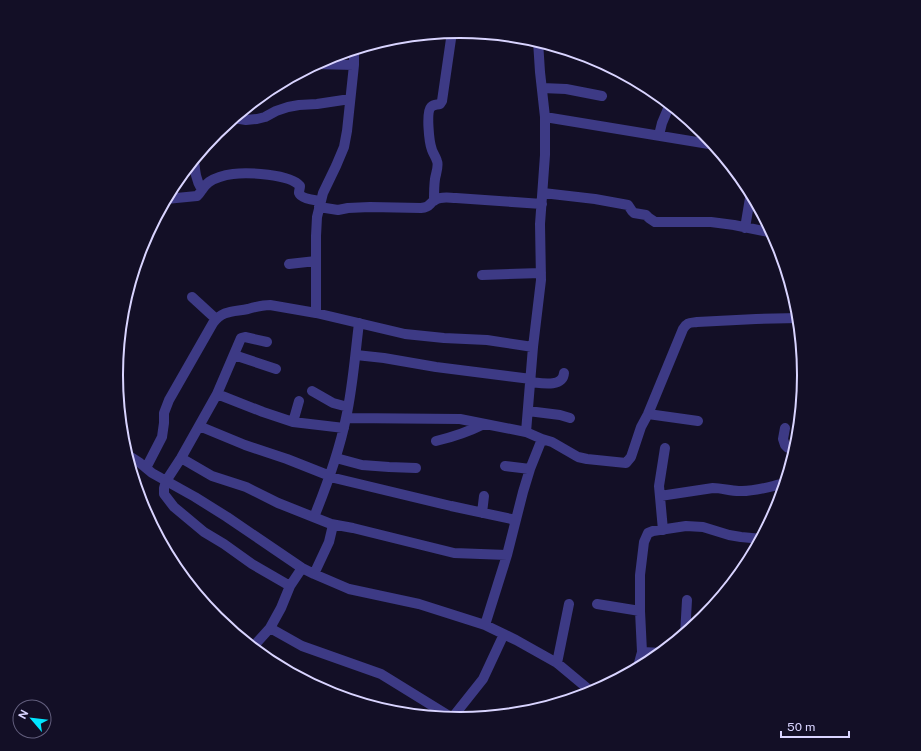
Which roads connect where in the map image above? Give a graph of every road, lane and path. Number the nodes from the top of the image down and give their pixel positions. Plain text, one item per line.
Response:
1 (451, 38) edge
2 (538, 47) edge
3 (354, 55) edge
4 (330, 64) edge
5 (354, 65) junction
6 (542, 88) junction
7 (602, 96) dead end
8 (350, 99) junction
9 (668, 109) edge
10 (545, 117) junction
11 (241, 119) edge
12 (659, 135) junction
13 (705, 143) edge
14 (195, 168) edge
15 (202, 190) junction
16 (543, 194) junction
17 (174, 197) edge
18 (434, 201) junction
19 (749, 201) edge
20 (320, 204) junction
21 (542, 204) junction
22 (745, 228) junction
23 (766, 232) edge
24 (316, 262) junction
25 (289, 264) dead end
26 (541, 273) junction
27 (482, 275) dead end
28 (192, 297) dead end
29 (316, 313) junction
30 (793, 318) edge
31 (216, 319) junction
32 (358, 323) junction
33 (268, 342) dead end
34 (533, 347) junction
35 (234, 354) junction
36 (356, 355) junction
37 (276, 369) dead end
38 (564, 373) dead end
39 (531, 380) junction
40 (312, 391) dead end
41 (217, 394) junction
42 (299, 401) dead end
43 (348, 407) junction
44 (528, 411) junction
45 (648, 414) junction
46 (346, 418) junction
47 (570, 418) dead end
48 (698, 421) dead end
49 (293, 422) junction
50 (484, 424) junction
51 (199, 426) junction
52 (344, 428) junction
53 (785, 428) dead end
54 (526, 432) junction
55 (542, 439) junction
56 (436, 441) dead end
57 (665, 448) dead end
58 (790, 448) edge
59 (181, 458) junction
60 (336, 458) junction
61 (134, 460) edge
62 (505, 466) dead end
63 (146, 468) junction
64 (416, 468) dead end
65 (530, 469) junction
66 (330, 476) junction
67 (166, 481) junction
68 (780, 483) edge
69 (484, 496) dead end
70 (660, 496) junction
71 (482, 513) junction
72 (314, 517) junction
73 (516, 520) junction
74 (333, 525) junction
75 (663, 530) junction
76 (756, 538) edge
77 (507, 555) junction
78 (302, 568) junction
79 (314, 574) junction
80 (290, 586) junction
81 (687, 600) dead end
82 (569, 604) dead end
83 (597, 604) dead end
84 (640, 611) junction
85 (484, 625) junction
86 (685, 627) edge
87 (270, 628) junction
88 (504, 634) junction
89 (256, 644) edge
90 (642, 652) junction
91 (653, 653) edge
92 (639, 661) edge
93 (557, 663) junction
94 (587, 688) edge
95 (442, 712) edge
96 (458, 713) edge

1 - 18 street
2 - 6 street
3 - 5 street
4 - 5 street
5 - 8 street
6 - 7 street
6 - 10 street
8 - 11 street
8 - 20 street
9 - 12 street
10 - 12 street
10 - 16 street
12 - 13 street
14 - 15 street
15 - 17 street
15 - 20 street
16 - 21 street
16 - 22 street
18 - 20 street
18 - 21 street
19 - 22 street
20 - 24 street
21 - 26 street
22 - 23 street
24 - 25 street
24 - 29 street
26 - 27 street
26 - 34 street
28 - 31 street
29 - 31 street
29 - 32 street
30 - 45 street
31 - 63 street
32 - 34 street
32 - 36 street
33 - 35 street
34 - 39 street
35 - 37 street
35 - 41 street
36 - 39 street
36 - 43 street
38 - 39 street
39 - 44 street
40 - 43 street
41 - 49 street
41 - 51 street
42 - 49 street
43 - 46 street
44 - 47 street
44 - 54 street
45 - 48 street
45 - 55 street
46 - 50 street
46 - 52 street
49 - 52 street
50 - 54 street
50 - 56 street
51 - 59 street
51 - 66 street
52 - 60 street
53 - 58 street
54 - 55 street
55 - 65 street
57 - 70 street
59 - 67 street
59 - 72 street
60 - 64 street
60 - 66 street
61 - 63 street
62 - 65 street
63 - 67 street
65 - 73 street
66 - 71 street
66 - 72 street
67 - 78 street
67 - 80 street
68 - 70 street
69 - 71 street
70 - 75 street
71 - 73 street
72 - 74 street
73 - 77 street
74 - 77 street
74 - 79 street
75 - 76 street
75 - 84 street
77 - 85 street
78 - 79 street
78 - 80 street
79 - 85 street
80 - 87 street
81 - 86 street
82 - 93 street
83 - 84 street
84 - 90 street
85 - 88 street
87 - 89 street
87 - 95 street
88 - 93 street
88 - 96 street
90 - 91 street
90 - 92 street
93 - 94 street

